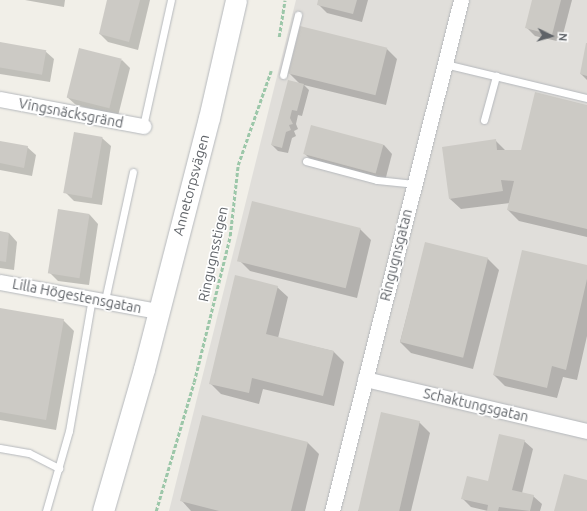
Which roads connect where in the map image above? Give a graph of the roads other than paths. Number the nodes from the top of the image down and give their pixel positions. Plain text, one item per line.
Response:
1 (172, 0) edge
2 (224, 0) edge
3 (236, 0) edge
4 (461, 0) edge
5 (298, 15) dead end
6 (445, 64) junction
7 (283, 75) dead end
8 (496, 76) junction
9 (587, 98) edge
10 (0, 99) edge
11 (484, 120) dead end
12 (143, 126) joint
13 (306, 161) dead end
14 (133, 172) dead end
15 (414, 184) junction
16 (0, 282) edge
17 (98, 299) junction
18 (153, 310) junction
19 (144, 369) junction
20 (365, 379) junction
21 (587, 431) edge
22 (0, 448) edge
23 (59, 468) junction
24 (46, 511) edge
25 (104, 511) edge
26 (332, 511) edge

1 - 12 lane
2 - 18 main road, Annetorpsvägen
3 - 19 main road, Annetorpsvägen
4 - 6 street, Ringugnsgatan
5 - 7 lane
6 - 8 lane
6 - 15 street, Ringugnsgatan
8 - 9 lane
8 - 11 lane
10 - 12 street, Vingsnäcksgränd
13 - 15 lane
14 - 17 lane
15 - 20 street, Ringugnsgatan
16 - 17 street, Lilla Högestensgatan
17 - 18 street, Lilla Högestensgatan
17 - 23 lane
18 - 19 main road, Annetorpsvägen
19 - 25 main road, Annetorpsvägen
20 - 21 street, Schaktungsgatan
20 - 26 street, Ringugnsgatan
22 - 23 lane
23 - 24 lane

